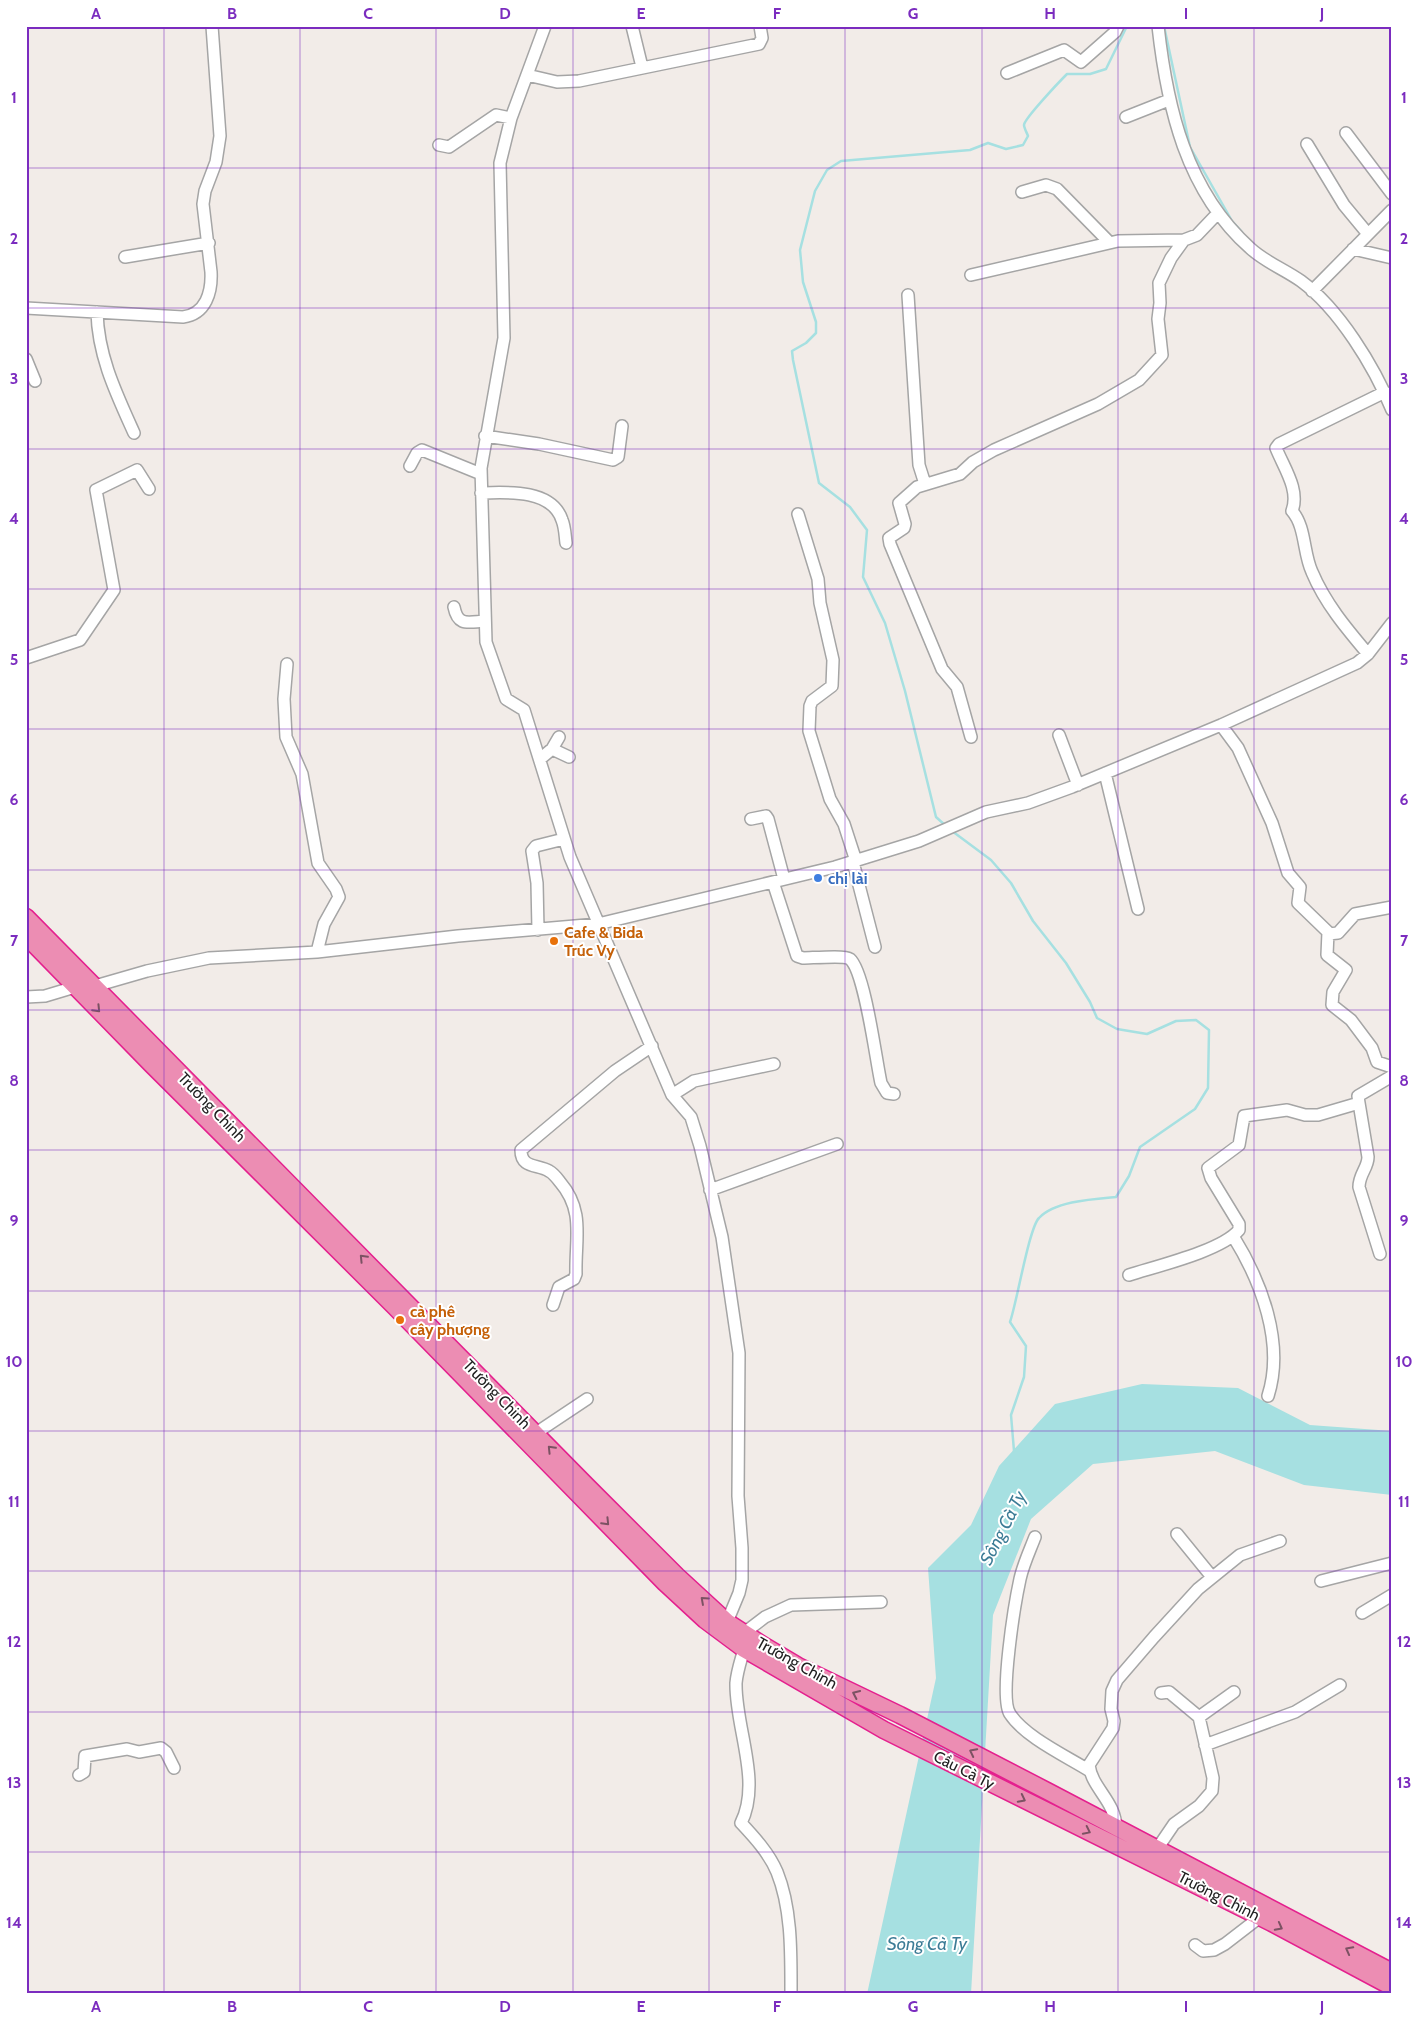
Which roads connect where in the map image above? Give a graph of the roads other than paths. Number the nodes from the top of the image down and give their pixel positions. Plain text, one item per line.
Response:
1 (212, 26) edge
2 (545, 26) edge
3 (632, 26) edge
4 (760, 26) edge
5 (1118, 26) edge
6 (1158, 26) edge
7 (642, 67) junction
8 (1008, 73) dead end
9 (527, 75) junction
10 (1169, 100) junction
11 (1126, 117) dead end
12 (511, 118) junction
13 (1346, 133) dead end
14 (1307, 144) dead end
15 (439, 145) dead end
16 (1022, 192) dead end
17 (1392, 194) edge
18 (1392, 210) edge
19 (1218, 213) junction
20 (1368, 234) junction
21 (1184, 240) junction
22 (208, 242) junction
23 (1108, 242) junction
24 (1353, 249) junction
25 (125, 257) dead end
26 (1392, 258) edge
27 (971, 275) dead end
28 (1316, 286) junction
29 (908, 295) dead end
30 (26, 308) edge
31 (97, 312) junction
32 (26, 359) edge
33 (34, 381) dead end
34 (1385, 392) junction
35 (1392, 410) edge
36 (622, 426) dead end
37 (134, 433) dead end
38 (485, 436) junction
39 (410, 466) dead end
40 (481, 474) junction
41 (926, 484) junction
42 (149, 489) dead end
43 (482, 493) junction
44 (798, 514) dead end
45 (566, 543) dead end
46 (454, 607) dead end
47 (484, 621) junction
48 (1392, 623) edge
49 (1368, 654) junction
50 (26, 658) edge
51 (287, 664) dead end
52 (1221, 725) junction
53 (1059, 734) dead end
54 (558, 736) dead end
55 (971, 737) dead end
56 (552, 750) junction
57 (569, 756) dead end
58 (540, 759) junction
59 (1105, 773) junction
60 (1078, 785) junction
61 (751, 819) dead end
62 (564, 838) junction
63 (854, 861) junction
64 (778, 880) junction
65 (1392, 907) edge
66 (1138, 909) dead end
67 (26, 917) edge
68 (598, 924) junction
69 (538, 930) junction
70 (1328, 934) junction
71 (26, 936) edge
72 (875, 947) dead end
73 (317, 952) junction
74 (95, 986) junction
75 (75, 987) junction
76 (26, 997) edge
77 (652, 1046) junction
78 (774, 1064) dead end
79 (1392, 1068) edge
80 (1392, 1076) edge
81 (894, 1094) dead end
82 (672, 1095) junction
83 (1359, 1103) junction
84 (837, 1144) dead end
85 (710, 1190) junction
86 (1232, 1236) junction
87 (1380, 1254) dead end
88 (1129, 1275) dead end
89 (553, 1304) dead end
90 (1268, 1396) dead end
91 (587, 1399) dead end
92 (536, 1434) junction
93 (1177, 1534) dead end
94 (1036, 1536) dead end
95 (1280, 1541) dead end
96 (1392, 1563) edge
97 (1212, 1577) junction
98 (1321, 1581) dead end
99 (1392, 1595) edge
100 (881, 1602) dead end
101 (1362, 1613) dead end
102 (727, 1622) junction
103 (744, 1641) junction
104 (1340, 1685) dead end
105 (1234, 1692) dead end
106 (1161, 1693) dead end
107 (900, 1715) joint
108 (1199, 1717) junction
109 (884, 1730) joint
110 (1205, 1746) junction
111 (174, 1768) dead end
112 (1090, 1771) junction
113 (79, 1776) dead end
114 (1047, 1791) joint
115 (1043, 1810) joint
116 (1116, 1829) junction
117 (1157, 1849) junction
118 (1260, 1917) junction
119 (1195, 1945) dead end
120 (1392, 1972) edge
121 (1392, 1987) edge
122 (791, 1994) edge

1 - 22 street
2 - 9 street
3 - 7 street
4 - 7 street
5 - 8 street
6 - 10 street
7 - 9 street
9 - 12 street
10 - 11 street
10 - 19 street
12 - 15 street
12 - 38 street
13 - 17 street
14 - 20 street
16 - 23 street
18 - 20 street
19 - 21 street
19 - 28 street
20 - 24 street
21 - 23 street
21 - 41 street
22 - 25 street
22 - 31 street
23 - 27 street
24 - 26 street
24 - 28 street
28 - 34 street
29 - 41 street
30 - 31 street
31 - 37 street
32 - 33 street
34 - 35 street
34 - 49 street
36 - 38 street
38 - 40 street
39 - 40 street
40 - 43 street
41 - 55 street
42 - 50 street
43 - 45 street
43 - 47 street
44 - 63 street
46 - 47 street
47 - 58 street
48 - 49 street
49 - 52 street
51 - 73 street
52 - 59 street
52 - 70 street
53 - 60 street
54 - 56 street
56 - 57 street
56 - 58 street
58 - 62 street
59 - 60 street
59 - 66 street
60 - 63 street
61 - 64 street
62 - 68 street
62 - 69 street
63 - 64 street
63 - 72 street
64 - 68 street
64 - 81 street
65 - 70 street
67 - 74 highway, Trường Chinh
68 - 69 street
68 - 77 street
69 - 73 street
70 - 79 street
71 - 75 highway, Trường Chinh
73 - 74 street
74 - 75 street
92 -> 74 highway, Trường Chinh
75 - 76 street
75 -> 103 highway, Trường Chinh
77 - 82 street
77 - 89 street
78 - 82 street
80 - 83 street
82 - 85 street
83 - 86 street
83 - 87 street
84 - 85 street
85 - 102 street
86 - 88 street
86 - 90 street
91 - 92 street
102 -> 92 highway, Trường Chinh
93 - 97 street
94 - 112 street
95 - 97 street
96 - 98 street
97 - 112 street
99 - 101 street
100 - 103 street
102 - 103 highway, Trường Chinh
107 -> 103 highway, Trường Chinh
103 - 109 highway, Trường Chinh
103 - 122 street
104 - 110 street
105 - 108 street
106 - 108 street
114 -> 107 highway, Cầu Cà Ty
108 - 110 street
109 -> 115 highway, Cầu Cà Ty
110 - 117 street
111 - 113 street
112 - 116 street
114 - 116 highway, Trường Chinh
115 -> 118 highway, Trường Chinh
116 - 117 highway, Trường Chinh
120 -> 117 highway, Trường Chinh
118 - 119 street
118 -> 121 highway, Trường Chinh

